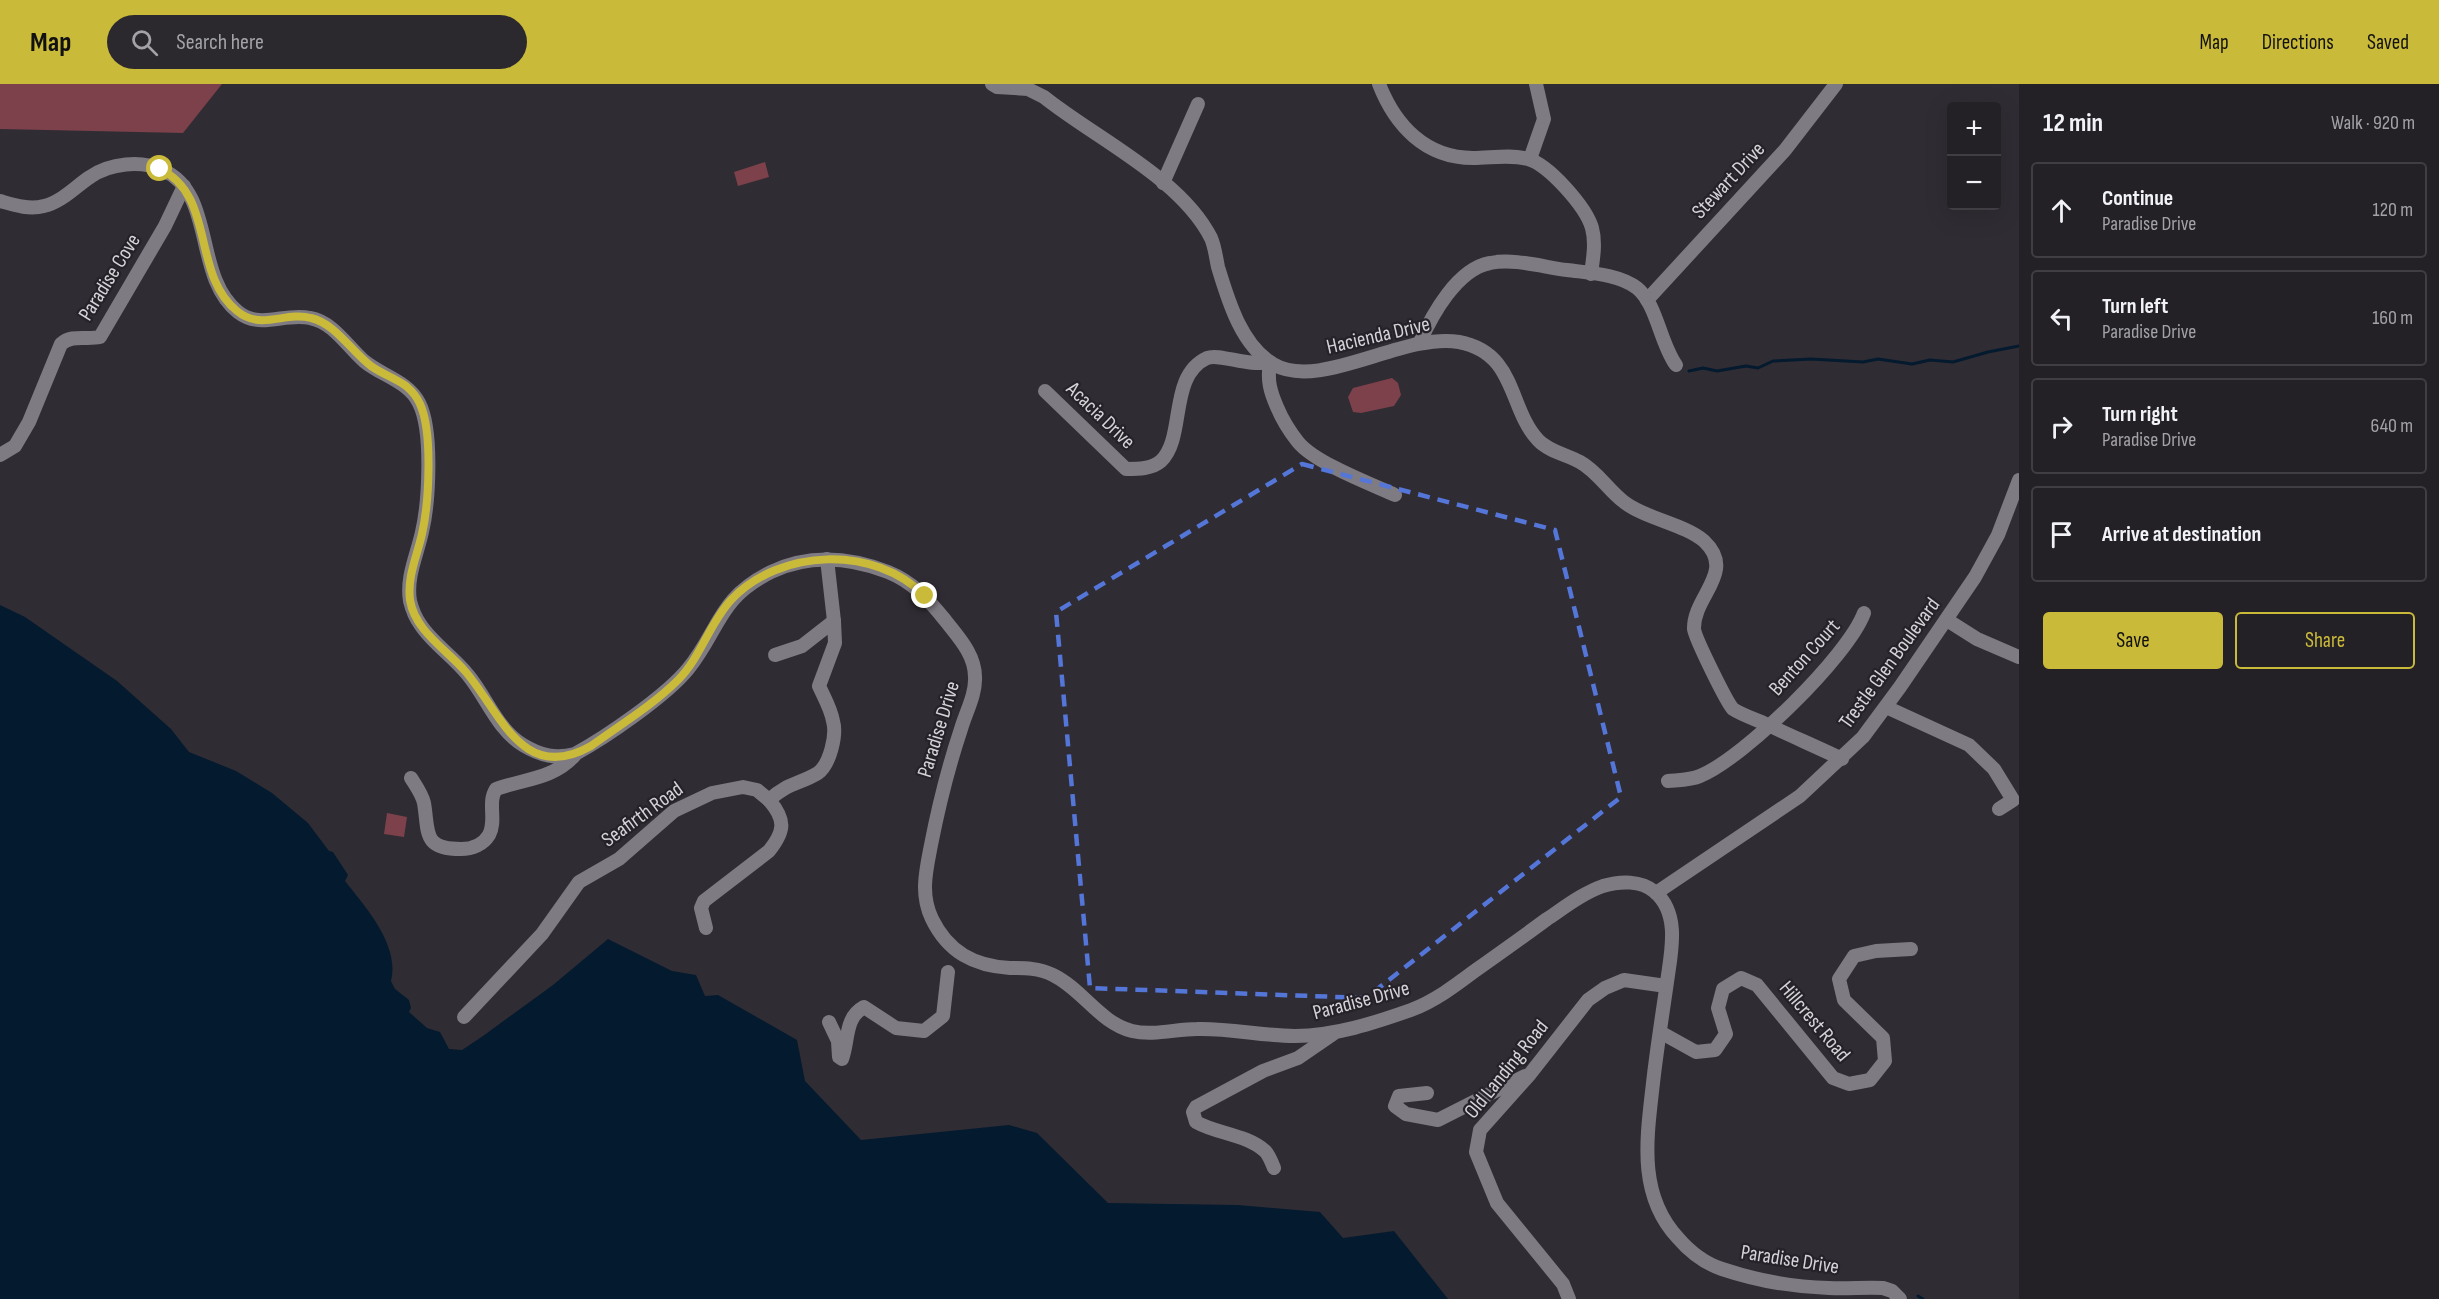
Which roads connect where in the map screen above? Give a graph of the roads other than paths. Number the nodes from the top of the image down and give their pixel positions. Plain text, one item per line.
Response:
1 (992, 84) edge
2 (1379, 84) edge
3 (1536, 84) edge
4 (1836, 84) edge
5 (1198, 104) dead end
6 (1530, 159) junction
7 (1163, 183) junction
8 (184, 186) junction
9 (0, 201) edge
10 (1591, 274) junction
11 (1647, 300) junction
12 (1420, 342) junction
13 (1270, 362) junction
14 (1676, 365) dead end
15 (1045, 391) dead end
16 (0, 455) edge
17 (2019, 480) edge
18 (1395, 495) dead end
19 (827, 559) junction
20 (849, 561) junction
21 (829, 579) junction
22 (1864, 613) dead end
23 (1947, 620) junction
24 (834, 621) junction
25 (775, 655) dead end
26 (2019, 657) edge
27 (1886, 707) junction
28 (1770, 726) junction
29 (575, 754) junction
30 (1842, 759) junction
31 (411, 778) dead end
32 (1668, 782) dead end
33 (769, 800) junction
34 (2000, 809) dead end
35 (1656, 893) junction
36 (706, 928) dead end
37 (1911, 949) dead end
38 (948, 972) dead end
39 (1666, 986) junction
40 (464, 1017) dead end
41 (829, 1022) dead end
42 (1660, 1032) junction
43 (1335, 1033) junction
44 (1530, 1074) junction
45 (1427, 1093) dead end
46 (1274, 1168) dead end
47 (1569, 1299) edge
48 (1900, 1299) edge

1 - 7 street
2 - 6 street
3 - 6 street
4 - 11 street, Stewart Drive
5 - 7 street
6 - 10 street
7 - 13 street
8 - 9 street
8 - 16 street, Paradise Cove
8 - 29 street, Paradise Drive
10 - 11 street
10 - 12 street
11 - 14 street
12 - 13 street, Hacienda Drive
12 - 28 street, Hacienda Drive
13 - 15 street, Acacia Drive
13 - 18 street
17 - 23 street, Trestle Glen Boulevard
19 - 20 street, Paradise Drive
19 - 21 street
19 - 29 street, Paradise Drive
20 - 21 street
20 - 43 street, Paradise Drive
21 - 24 street
22 - 28 street, Benton Court
23 - 26 street
23 - 27 street, Trestle Glen Boulevard
24 - 25 street
24 - 33 street
27 - 30 street, Trestle Glen Boulevard
27 - 34 street
28 - 30 street, Hacienda Drive
28 - 32 street, Benton Court
29 - 31 street
30 - 35 street, Trestle Glen Boulevard
33 - 36 street
33 - 40 street, Seafirth Road
35 - 39 street, Paradise Drive
35 - 43 street, Paradise Drive
37 - 42 street, Hillcrest Road
38 - 41 street
39 - 42 street, Paradise Drive
39 - 44 street, Old Landing Road
42 - 48 street, Paradise Drive
43 - 46 street
44 - 45 street
44 - 47 street, Old Landing Road

